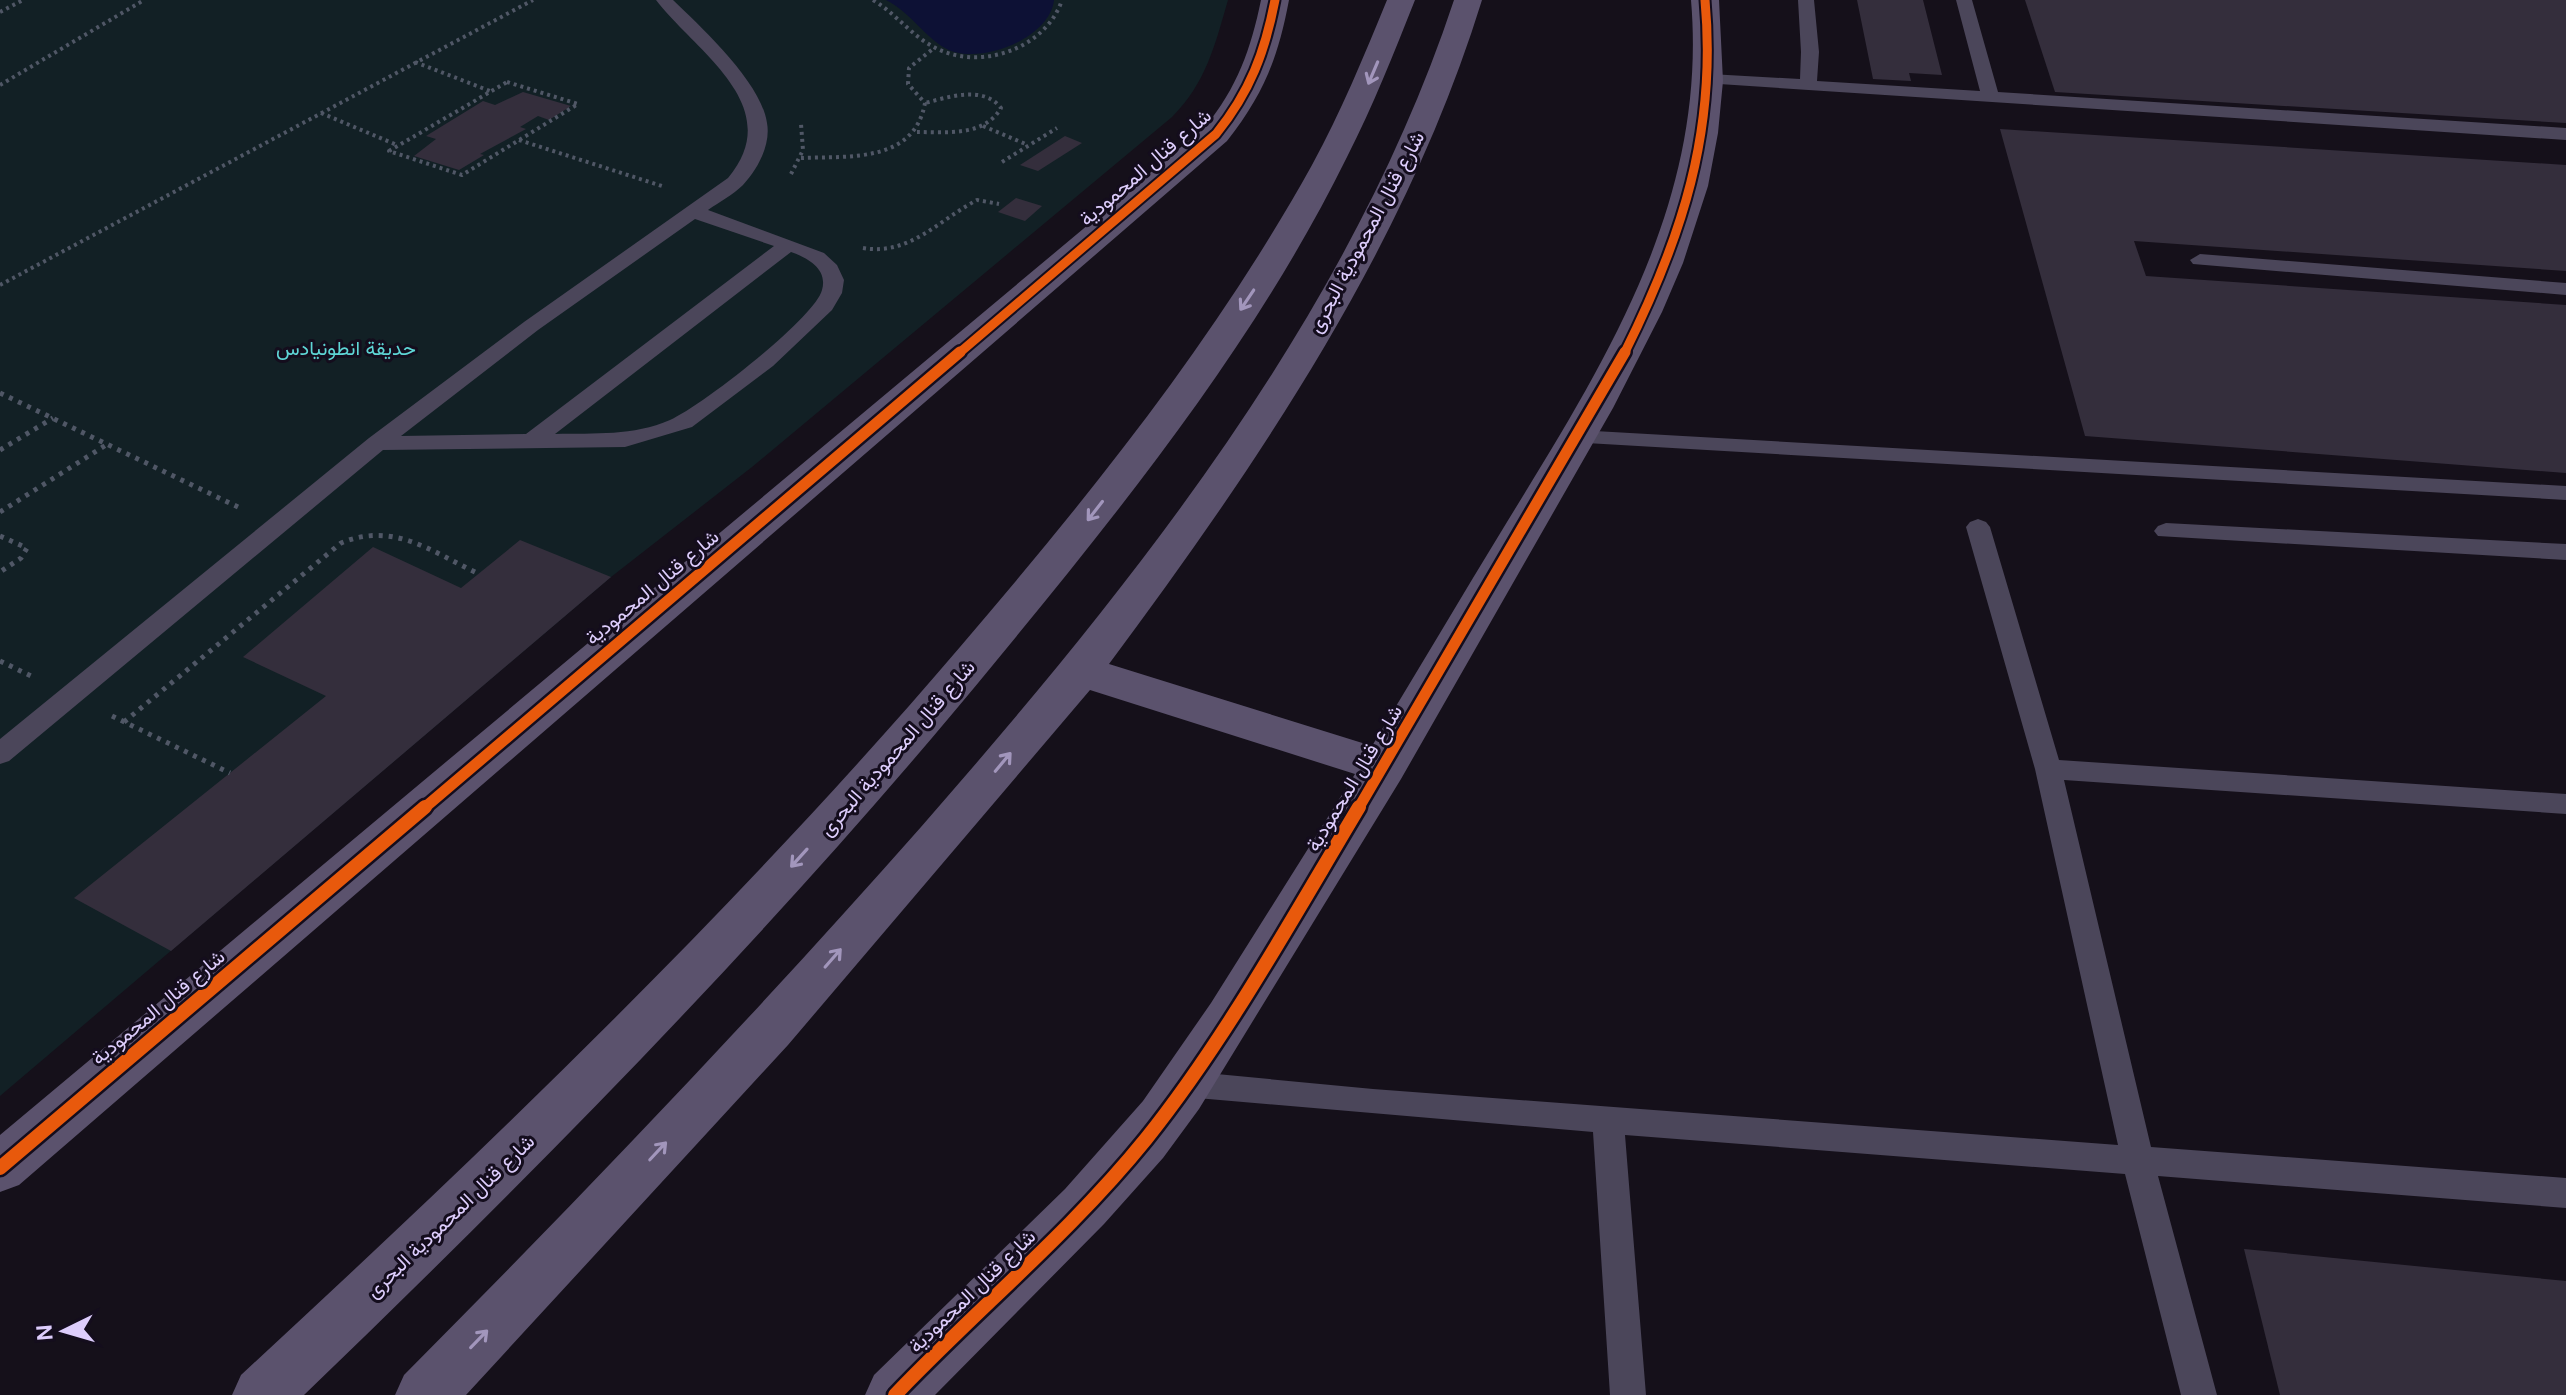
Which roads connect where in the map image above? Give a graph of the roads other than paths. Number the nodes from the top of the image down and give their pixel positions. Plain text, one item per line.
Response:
1 (664, 0) edge
2 (1275, 0) edge
3 (1401, 0) edge
4 (1468, 0) edge
5 (1705, 0) edge
6 (1806, 0) edge
7 (1964, 0) edge
8 (1710, 79) junction
9 (1808, 85) junction
10 (1991, 98) junction
11 (2566, 134) edge
12 (694, 212) junction
13 (788, 245) junction
14 (2200, 260) dead end
15 (2566, 289) edge
16 (1577, 437) junction
17 (532, 441) junction
18 (377, 443) junction
19 (2566, 493) edge
20 (1978, 527) dead end
21 (2166, 531) dead end
22 (2566, 552) edge
23 (1080, 671) junction
24 (0, 754) edge
25 (1385, 767) junction
26 (2048, 769) junction
27 (2566, 804) edge
28 (1185, 1084) junction
29 (1608, 1120) junction
30 (2138, 1160) junction
31 (0, 1168) edge
32 (2566, 1193) edge
33 (262, 1395) edge
34 (425, 1395) edge
35 (895, 1395) edge
36 (1628, 1395) edge
37 (2199, 1395) edge

1 - 12 lane
2 - 31 main road, شارع قنال المحمودية
3 -> 33 main road, شارع قنال المحمودية البحرى
4 - 23 main road, شارع قنال المحمودية البحرى
5 - 8 main road, شارع قنال المحمودية
6 - 9 lane
7 - 10 lane
8 - 9 lane
8 - 16 main road, شارع قنال المحمودية
9 - 10 lane
10 - 11 lane
12 - 13 lane
12 - 18 lane
13 - 17 lane
13 - 17 lane
14 - 15 lane
16 - 19 lane
16 - 25 main road, شارع قنال المحمودية
17 - 18 lane
18 - 24 lane
20 - 26 lane
21 - 22 lane
23 - 25 main road
34 -> 23 main road, شارع قنال المحمودية البحرى
25 - 28 main road, شارع قنال المحمودية
26 - 27 lane
26 - 30 lane
28 - 29 lane
28 - 35 main road, شارع قنال المحمودية
29 - 30 lane
29 - 36 lane
30 - 32 lane
30 - 37 lane

